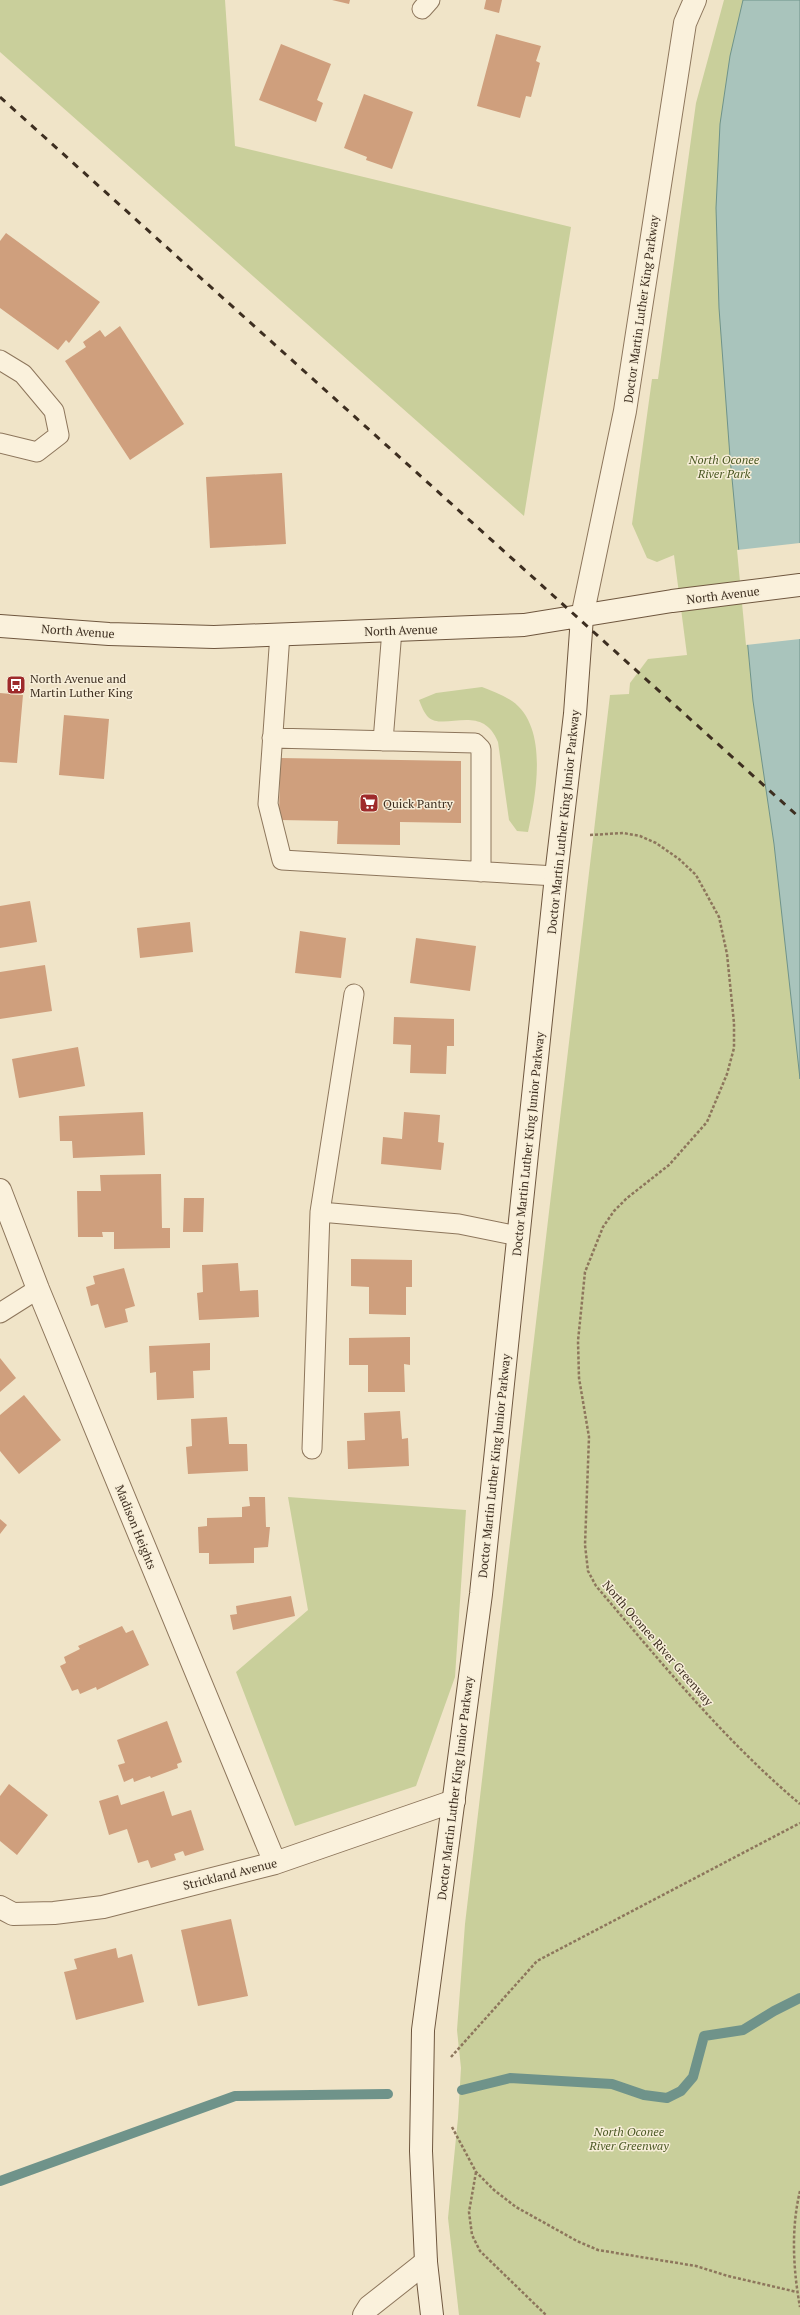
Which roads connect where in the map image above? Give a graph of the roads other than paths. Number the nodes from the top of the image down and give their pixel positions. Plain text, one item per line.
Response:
1 (695, 0) edge
2 (0, 360) edge
3 (0, 444) edge
4 (800, 586) edge
5 (582, 617) junction
6 (0, 626) edge
7 (392, 630) junction
8 (280, 634) junction
9 (272, 738) junction
10 (384, 741) junction
11 (481, 872) junction
12 (556, 876) junction
13 (354, 994) dead end
14 (0, 1190) edge
15 (320, 1212) junction
16 (518, 1236) junction
17 (38, 1289) junction
18 (0, 1313) edge
19 (312, 1449) dead end
20 (454, 1801) junction
21 (275, 1864) junction
22 (0, 1907) edge
23 (426, 2262) junction
24 (364, 2315) edge
25 (432, 2315) edge

1 - 5 main road, Doctor Martin Luther King Parkway
2 - 3 lane
4 - 5 main road, North Avenue
5 - 7 main road, North Avenue
5 - 12 main road, Doctor Martin Luther King Junior Parkway
6 - 8 main road, North Avenue
7 - 8 main road, North Avenue
7 - 10 lane
8 - 9 lane
9 - 10 lane
9 - 11 lane
10 - 11 lane
11 - 12 lane
12 - 16 main road, Doctor Martin Luther King Junior Parkway
13 - 15 lane
14 - 17 main road, Madison Heights
15 - 16 lane
15 - 19 lane
16 - 20 main road, Doctor Martin Luther King Junior Parkway
17 - 18 lane
17 - 21 main road, Madison Heights
20 - 21 main road, Strickland Avenue
20 - 23 main road, Doctor Martin Luther King Junior Parkway
21 - 22 main road, Strickland Avenue
23 - 24 main road
23 - 25 main road, Doctor Martin Luther King Junior Parkway

